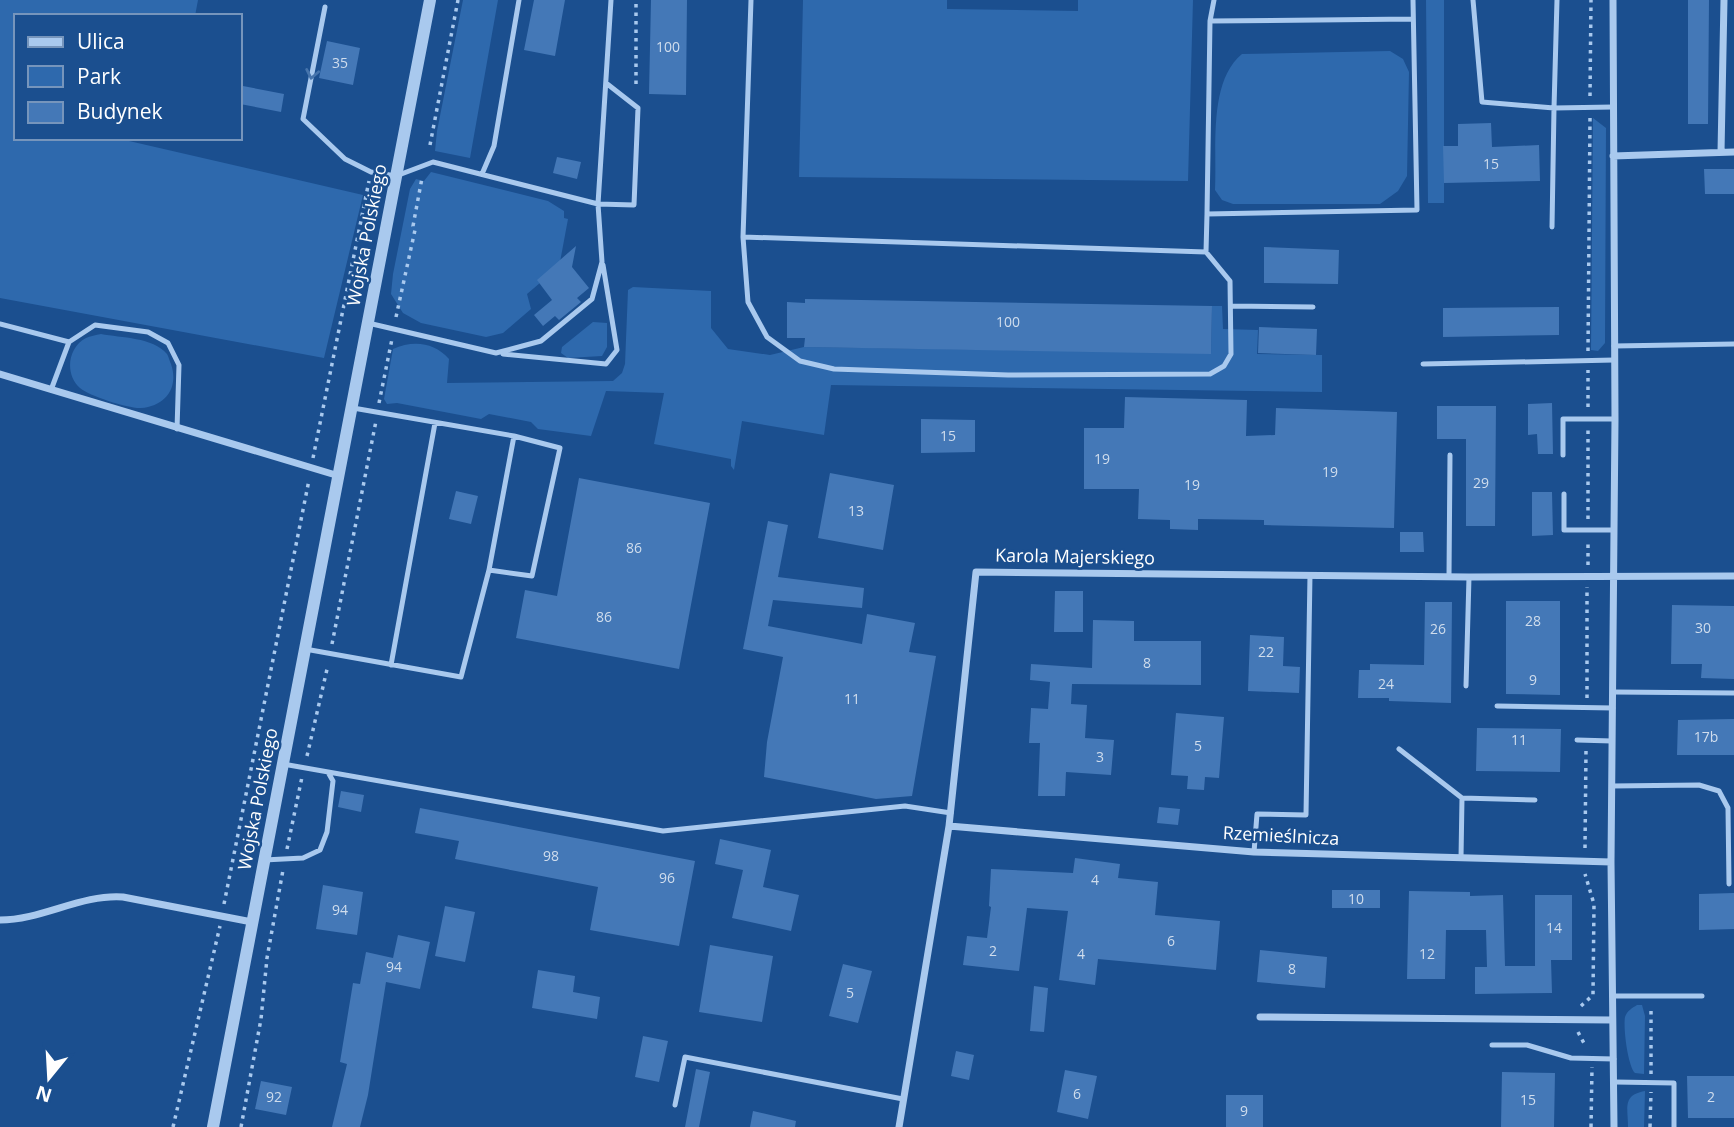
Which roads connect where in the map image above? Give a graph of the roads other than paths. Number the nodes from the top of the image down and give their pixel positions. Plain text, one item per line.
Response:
1 (430, 0) edge
2 (519, 0) edge
3 (611, 0) edge
4 (751, 0) edge
5 (1214, 0) edge
6 (1413, 0) edge
7 (1473, 0) edge
8 (1557, 0) edge
9 (1613, 0) edge
10 (1724, 0) edge
11 (325, 7) dead end
12 (1413, 19) junction
13 (1210, 21) junction
14 (606, 83) junction
15 (1613, 107) junction
16 (1554, 108) junction
17 (1721, 152) junction
18 (1734, 152) edge
19 (1613, 156) junction
20 (482, 174) junction
21 (396, 176) junction
22 (598, 204) junction
23 (1207, 214) junction
24 (1552, 228) dead end
25 (743, 237) junction
26 (1206, 252) junction
27 (603, 262) junction
28 (1231, 306) junction
29 (1313, 307) dead end
30 (367, 323) junction
31 (0, 324) edge
32 (69, 342) junction
33 (1734, 344) edge
34 (1614, 346) junction
35 (496, 354) junction
36 (1614, 360) junction
37 (1423, 363) dead end
38 (0, 374) edge
39 (51, 390) junction
40 (353, 408) junction
41 (1615, 419) junction
42 (435, 423) junction
43 (177, 429) junction
44 (514, 436) junction
45 (1450, 455) dead end
46 (1563, 455) dead end
47 (339, 476) junction
48 (1564, 494) dead end
49 (1614, 530) junction
50 (489, 570) junction
51 (1310, 575) junction
52 (1614, 575) junction
53 (1449, 576) junction
54 (1734, 576) edge
55 (1469, 577) junction
56 (305, 649) junction
57 (391, 665) junction
58 (1466, 686) dead end
59 (1613, 692) junction
60 (1734, 693) edge
61 (1497, 706) dead end
62 (1613, 708) junction
63 (1577, 740) dead end
64 (1612, 741) junction
65 (1399, 749) dead end
66 (283, 764) junction
67 (330, 774) junction
68 (1612, 786) junction
69 (1462, 798) junction
70 (1535, 800) dead end
71 (951, 813) junction
72 (950, 826) junction
73 (1254, 852) junction
74 (1461, 858) junction
75 (264, 860) junction
76 (1611, 862) junction
77 (1729, 884) dead end
78 (0, 920) edge
79 (252, 922) junction
80 (1612, 996) junction
81 (1702, 996) dead end
82 (1260, 1017) dead end
83 (1612, 1020) junction
84 (1492, 1045) dead end
85 (1614, 1059) junction
86 (1615, 1082) junction
87 (904, 1099) junction
88 (675, 1105) dead end
89 (213, 1127) edge
90 (899, 1127) edge
91 (1614, 1127) edge
92 (1674, 1127) edge

1 - 21 street, Wojska Polskiego
2 - 20 lane
3 - 14 lane
4 - 25 lane
5 - 13 lane
6 - 12 lane
7 - 16 lane
8 - 16 lane
9 - 15 street
10 - 17 street
11 -> 21 lane
12 - 13 lane
12 - 23 lane
13 - 23 lane
14 - 22 lane
14 - 22 lane
15 - 16 lane
15 - 19 street
16 - 24 lane
17 - 18 street
17 - 19 street
19 - 34 street
20 - 21 lane
20 - 22 lane
21 - 30 street, Wojska Polskiego
22 - 27 lane
23 - 26 lane
25 - 26 lane
25 - 28 lane
26 - 28 lane
27 - 35 lane
27 - 35 lane
28 - 29 lane
30 - 35 lane
30 - 40 street, Wojska Polskiego
31 - 32 lane
32 - 39 lane
32 - 43 lane
33 - 34 lane
34 - 36 street
36 - 37 lane
36 - 41 street
38 - 39 street
39 - 43 street
40 - 42 lane
40 - 47 street, Wojska Polskiego
41 - 46 lane
41 - 49 street
42 - 44 lane
42 - 57 lane
43 - 47 street
44 - 50 lane
44 - 50 lane
45 - 53 lane
47 - 56 street, Wojska Polskiego
48 - 49 lane
49 - 52 street
50 - 57 lane
51 - 53 street, Karola Majerskiego
51 - 71 street, Karola Majerskiego
51 - 73 lane
52 - 54 street, Karola Majerskiego
52 - 55 street, Karola Majerskiego
52 - 59 street
53 - 55 street, Karola Majerskiego
55 - 58 lane
56 - 57 lane
56 - 66 street, Wojska Polskiego
59 - 60 lane
59 - 62 street
61 - 62 lane
62 - 64 street
63 - 64 lane
64 - 68 street
65 - 69 lane
66 - 67 lane
66 - 75 street, Wojska Polskiego
67 - 71 lane
67 - 75 lane
68 - 76 street
68 - 77 lane
69 - 70 lane
69 - 74 lane
71 - 72 street, Karola Majerskiego
72 - 73 street, Rzemieślnicza
72 - 87 street, Karola Majerskiego
73 - 74 street, Rzemieślnicza
74 - 76 street, Rzemieślnicza
75 - 79 street, Wojska Polskiego
76 - 80 street
78 - 79 street
79 - 89 street, Wojska Polskiego
80 - 81 lane
80 - 83 street
82 - 83 street
83 - 85 street
84 - 85 lane
85 - 86 street
86 - 91 street
86 - 92 lane
87 - 88 lane
87 - 90 street, Karola Majerskiego

